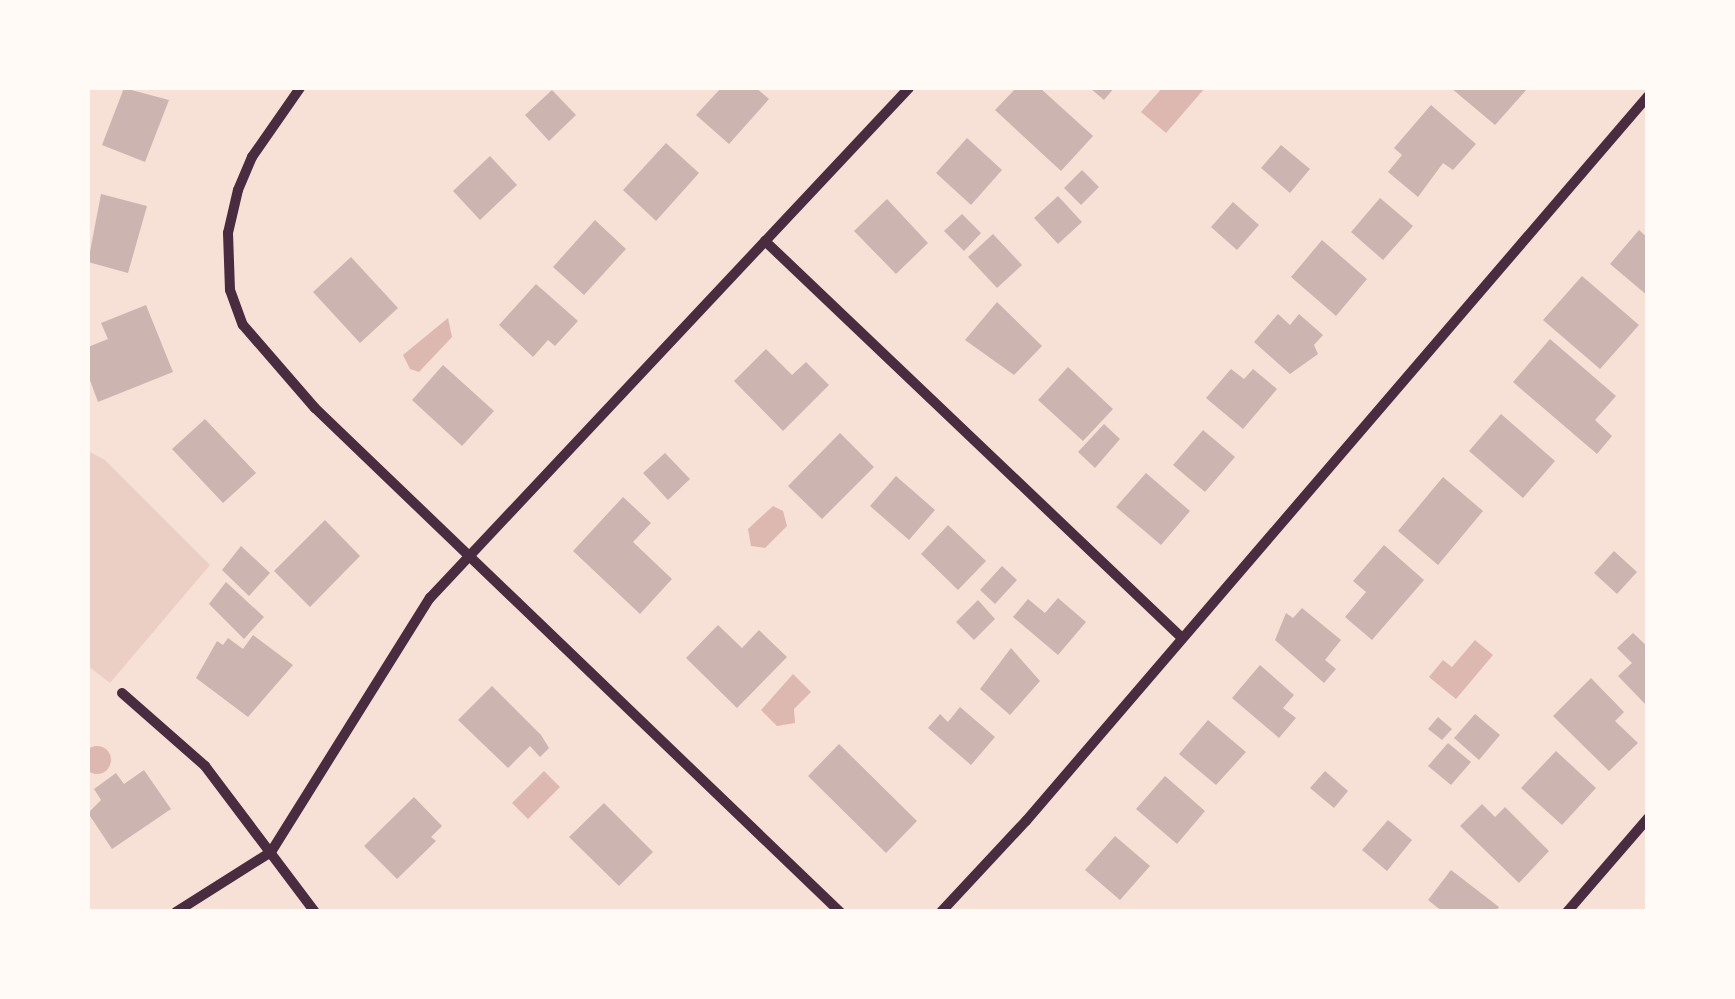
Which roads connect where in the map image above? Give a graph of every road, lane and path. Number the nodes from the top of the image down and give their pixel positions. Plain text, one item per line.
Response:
1 (300, 88) edge
2 (909, 88) edge
3 (1648, 96) edge
4 (764, 240) junction
5 (471, 557) junction
6 (1182, 638) junction
7 (122, 693) dead end
8 (1648, 818) edge
9 (270, 852) junction
10 (176, 912) edge
11 (315, 912) edge
12 (840, 912) edge
13 (940, 912) edge
14 (1567, 912) edge

1 - 5 street
2 - 4 street
3 - 6 street
4 - 5 street
4 - 6 street
5 - 9 street
5 - 12 street
6 - 13 street
7 - 9 street
8 - 14 street
9 - 10 street
9 - 11 street

